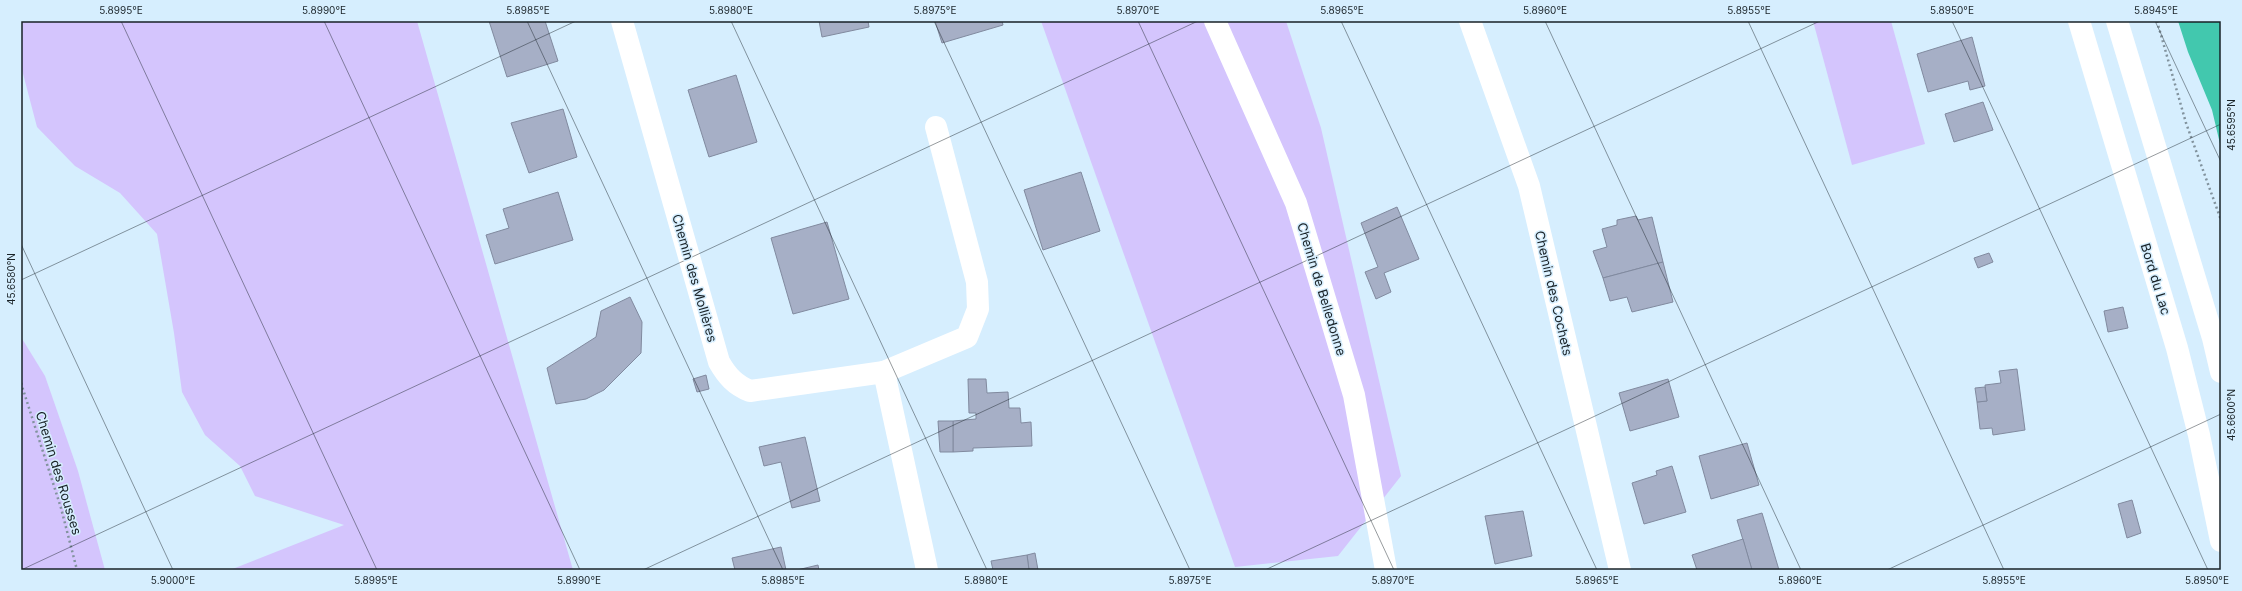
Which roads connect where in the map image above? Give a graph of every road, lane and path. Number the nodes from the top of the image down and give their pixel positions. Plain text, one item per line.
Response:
1 (622, 21) edge
2 (1215, 21) edge
3 (1470, 21) edge
4 (2079, 21) edge
5 (2117, 21) edge
6 (2157, 21) edge
7 (936, 126) dead end
8 (2221, 220) edge
9 (884, 372) junction
10 (2221, 372) edge
11 (21, 383) edge
12 (2221, 541) edge
13 (77, 570) edge
14 (926, 570) edge
15 (1386, 570) edge
16 (1620, 570) edge

1 - 9 street, Chemin des Mollières
2 - 15 street, Chemin de Belledonne
3 - 16 street, Chemin des Cochets
4 - 12 street, Bord du Lac
5 - 10 street
6 - 8 path
7 - 9 street, Chemin des Mollières
9 - 14 street
11 - 13 path, Chemin des Rousses

